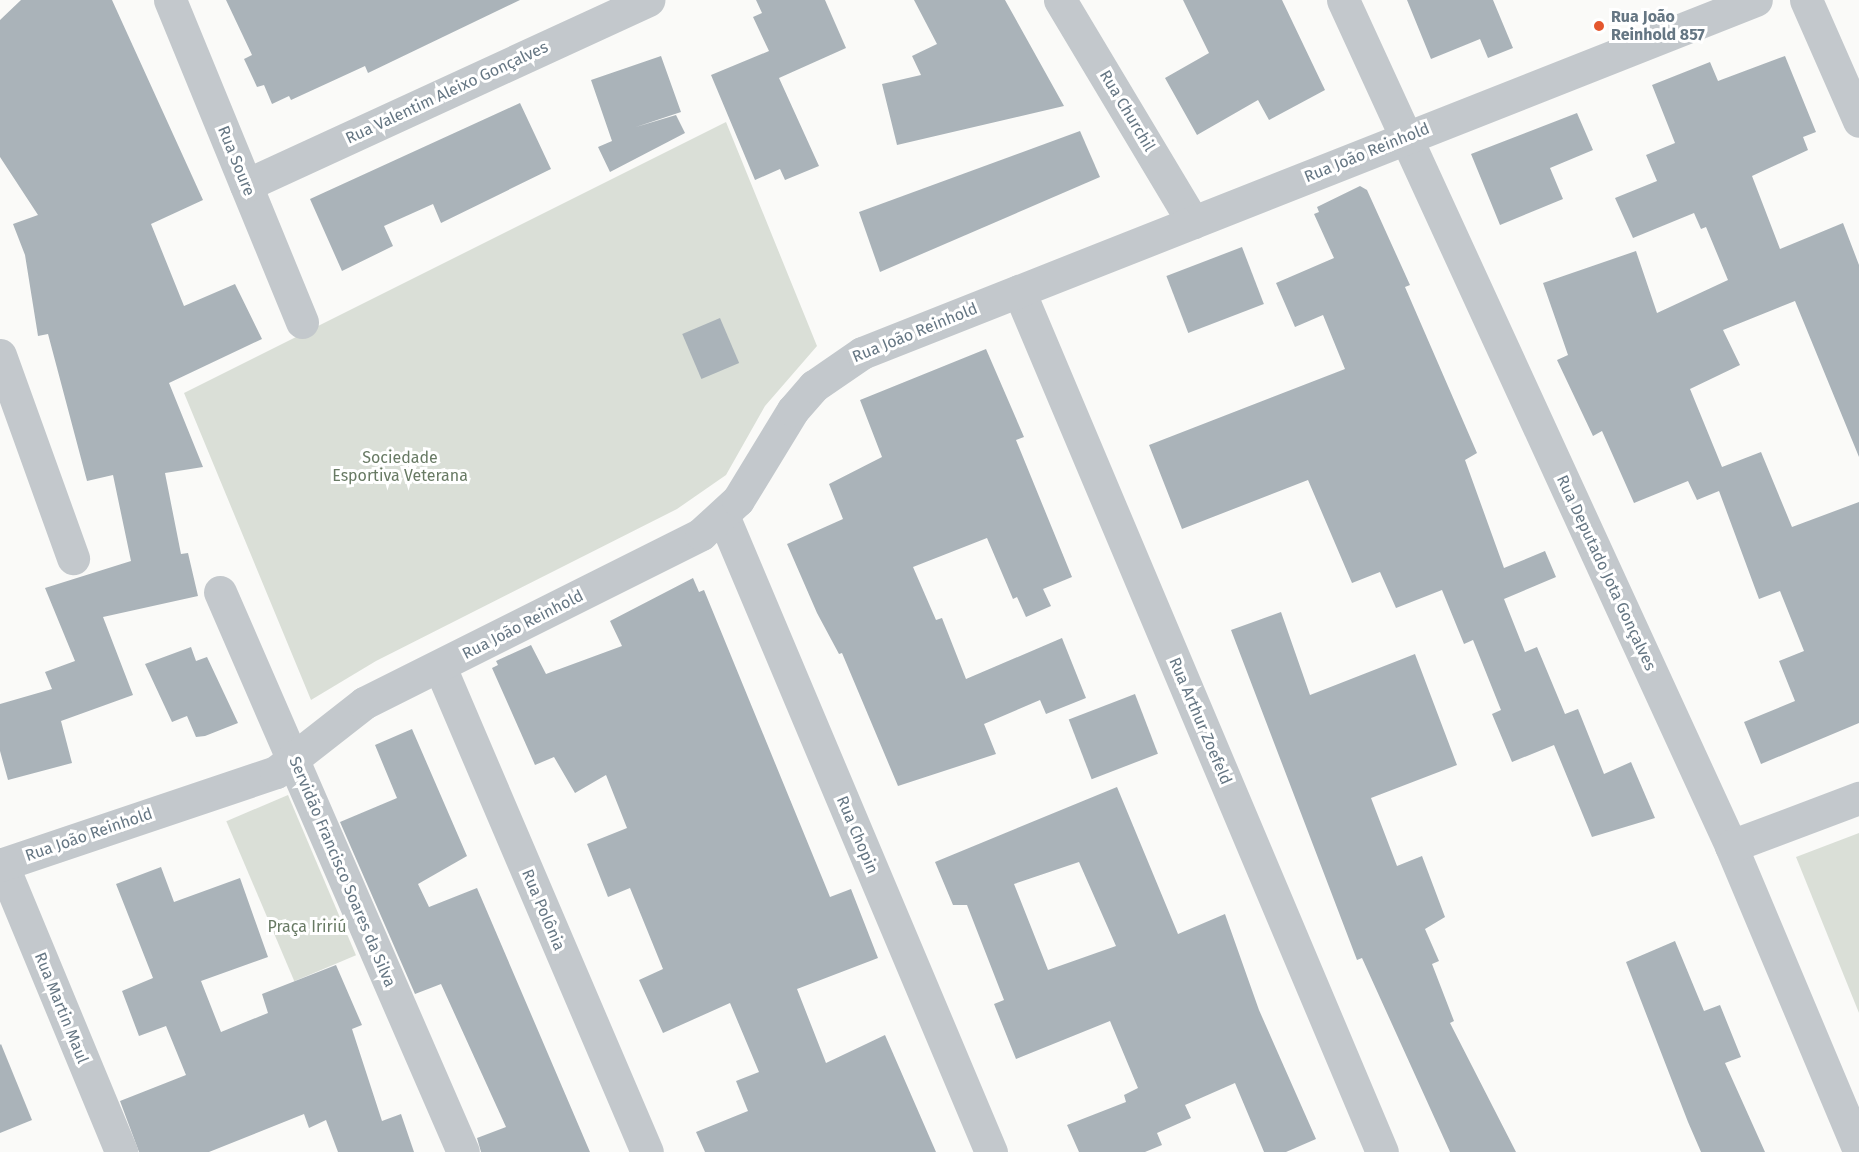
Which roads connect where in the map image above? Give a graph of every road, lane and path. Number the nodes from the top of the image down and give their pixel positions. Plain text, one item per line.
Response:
1 (170, 0) edge
2 (648, 0) edge
3 (1060, 0) edge
4 (1343, 0) edge
5 (1756, 0) edge
6 (1806, 0) edge
7 (1859, 121) edge
8 (1406, 137) junction
9 (246, 185) junction
10 (1193, 222) junction
11 (1019, 291) junction
12 (302, 322) dead end
13 (0, 355) edge
14 (724, 518) junction
15 (72, 558) dead end
16 (220, 592) dead end
17 (440, 667) junction
18 (293, 760) junction
19 (1859, 798) edge
20 (1731, 846) junction
21 (1, 865) edge
22 (1859, 1150) edge
23 (121, 1152) edge
24 (463, 1152) edge
25 (647, 1152) edge
26 (991, 1152) edge
27 (1382, 1152) edge

1 - 9 street, Rua Soure
2 - 9 street, Rua Valentim Aleixo Gonçalves
3 - 10 street, Rua Churchil
4 - 8 street, Rua Deputado Jota Gonçalves
5 - 8 street, Rua João Reinhold
6 - 7 street
8 - 10 street, Rua João Reinhold
8 - 20 street, Rua Deputado Jota Gonçalves
9 - 12 street, Rua Soure
10 - 11 street, Rua João Reinhold
11 - 14 street, Rua João Reinhold
11 - 27 street, Rua Arthur Zoefeld
13 - 15 street
14 - 17 street, Rua João Reinhold
14 - 26 street, Rua Chopin
16 - 18 street, Servidão Francisco Soares da Silva
17 - 18 street, Rua João Reinhold
17 - 25 street, Rua Polônia
18 - 21 street, Rua João Reinhold
18 - 24 street, Servidão Francisco Soares da Silva
19 - 20 street
20 - 22 street, Rua Deputado Jota Gonçalves
21 - 23 street, Rua Martin Maul

